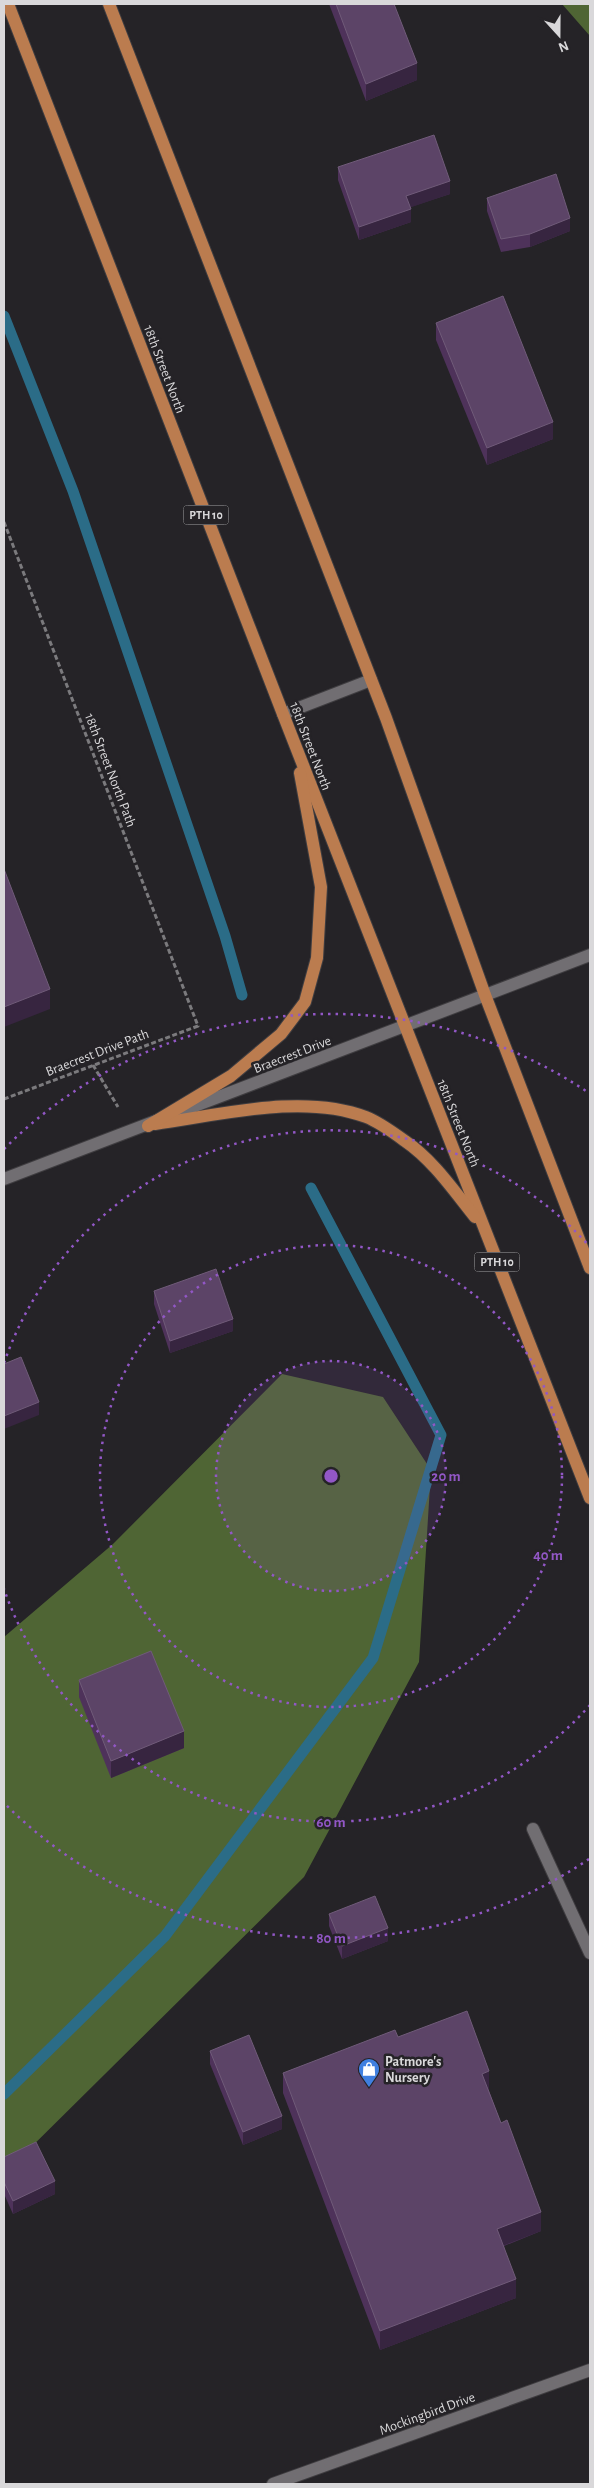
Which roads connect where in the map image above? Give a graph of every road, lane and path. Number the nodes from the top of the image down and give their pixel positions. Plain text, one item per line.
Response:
1 (8, 4) edge
2 (109, 4) edge
3 (4, 522) edge
4 (371, 680) junction
5 (283, 714) junction
6 (294, 743) junction
7 (590, 955) edge
8 (484, 995) junction
9 (198, 1026) joint
10 (404, 1026) junction
11 (93, 1065) junction
12 (4, 1099) edge
13 (148, 1126) junction
14 (132, 1132) junction
15 (4, 1179) edge
16 (483, 1226) junction
17 (590, 1268) edge
18 (590, 1498) edge
19 (533, 1829) dead end
20 (590, 1953) edge
21 (590, 2370) edge
22 (273, 2484) edge

1 - 5 main road, 18th Street North / PTH 10
2 - 4 main road
3 - 9 path, 18th Street North Path
4 - 5 street
4 - 8 main road
5 - 6 main road, 18th Street North / PTH 10
6 - 10 main road, 18th Street North / PTH 10
6 - 13 main road
7 - 8 street, Braecrest Drive
8 - 10 street, Braecrest Drive
8 - 17 main road
9 - 11 path, Braecrest Drive Path
10 - 13 street, Braecrest Drive
10 - 16 main road, 18th Street North / PTH 10
11 - 12 path, Braecrest Drive Path
11 - 14 path
13 - 14 street, Braecrest Drive
13 - 16 main road
14 - 15 street, Braecrest Drive
16 - 18 main road, 18th Street North / PTH 10
19 - 20 street
21 - 22 street, Mockingbird Drive

